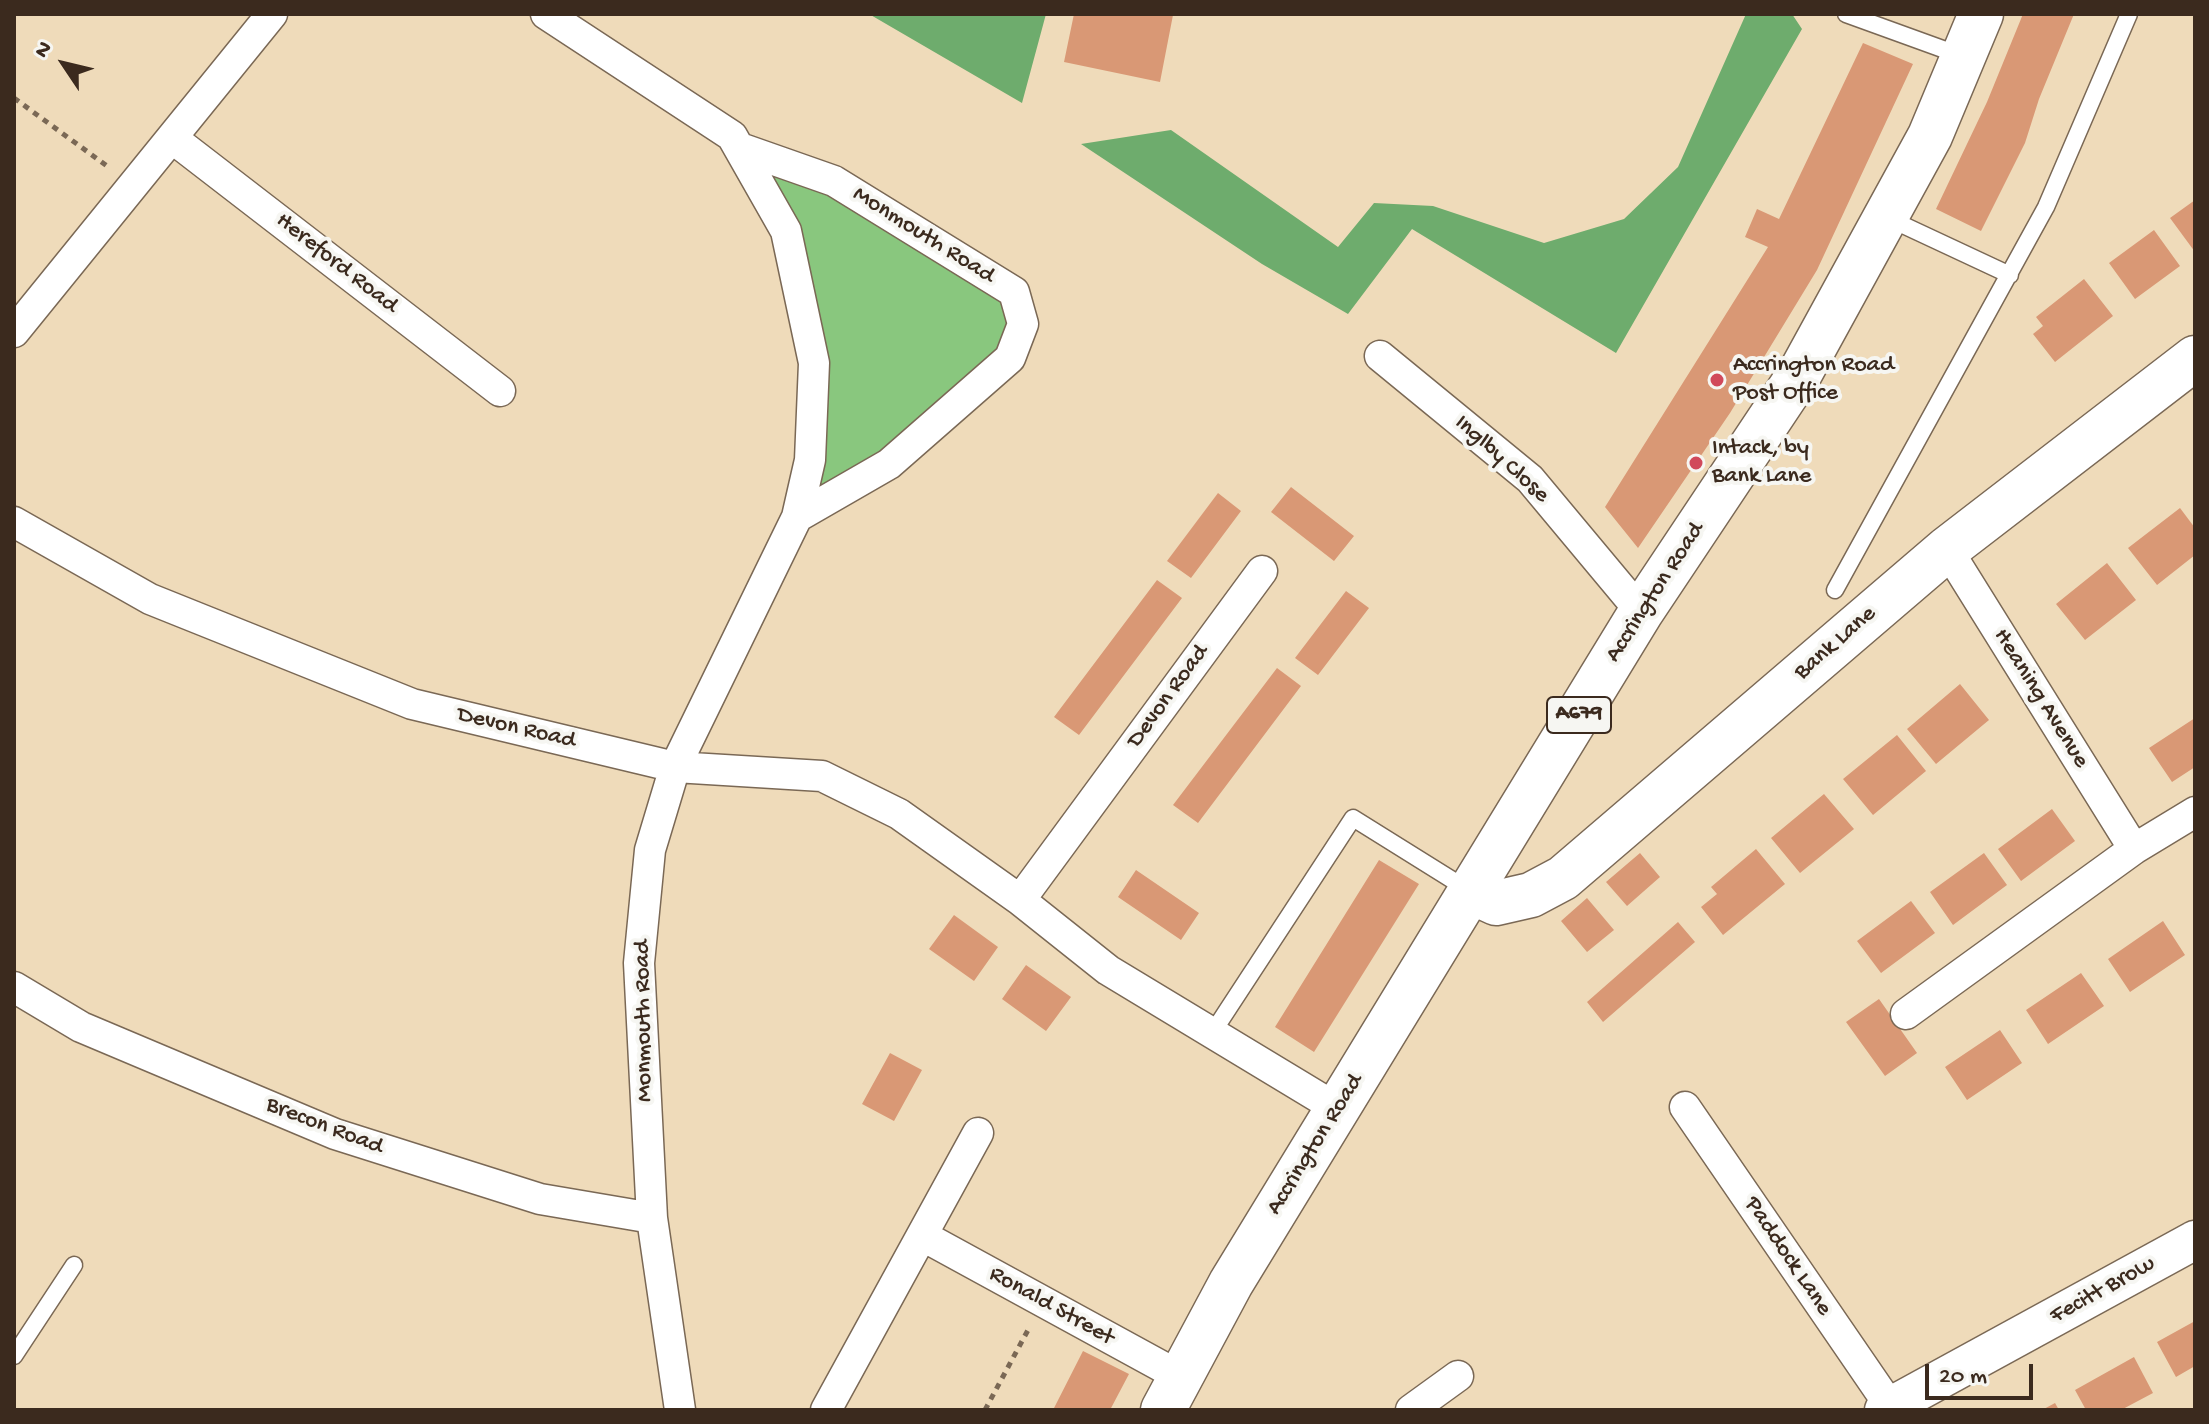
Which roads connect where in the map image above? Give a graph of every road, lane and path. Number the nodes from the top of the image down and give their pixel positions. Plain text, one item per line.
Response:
1 (272, 14) edge
2 (546, 14) edge
3 (1846, 14) edge
4 (1981, 14) edge
5 (2129, 14) edge
6 (1964, 56) junction
7 (14, 98) edge
8 (172, 138) junction
9 (740, 148) junction
10 (132, 184) junction
11 (1886, 217) junction
12 (2010, 275) junction
13 (14, 332) edge
14 (1380, 356) dead end
15 (2195, 358) edge
16 (500, 391) dead end
17 (797, 517) junction
18 (14, 522) edge
19 (1947, 549) junction
20 (1262, 571) dead end
21 (1835, 590) dead end
22 (1641, 612) junction
23 (675, 767) junction
24 (2195, 812) edge
25 (2134, 849) junction
26 (1472, 892) junction
27 (1020, 900) junction
28 (14, 987) edge
29 (1906, 1014) dead end
30 (1211, 1035) junction
31 (1685, 1107) dead end
32 (1338, 1109) junction
33 (978, 1133) dead end
34 (652, 1218) junction
35 (923, 1236) junction
36 (2195, 1240) edge
37 (74, 1265) dead end
38 (1042, 1302) junction
39 (14, 1356) edge
40 (1458, 1376) dead end
41 (1170, 1401) edge
42 (1887, 1408) edge
43 (680, 1410) edge
44 (826, 1410) edge
45 (985, 1410) edge
46 (1411, 1410) edge

1 - 8 street
2 - 9 street, Monmouth Road
3 - 6 lane
4 - 6 main road, Accrington Road / A679
5 - 12 lane
6 - 11 main road, Accrington Road / A679
7 - 10 path
8 - 10 street
8 - 16 street, Hereford Road
9 - 17 street, Monmouth Road
9 - 17 street, Monmouth Road
10 - 13 street
11 - 12 lane
11 - 22 main road, Accrington Road / A679
12 - 21 lane
14 - 22 street, Inglby Close
15 - 19 main road, Bank Lane
17 - 23 street, Monmouth Road
18 - 23 street, Devon Road
19 - 25 street, Heaning Avenue
19 - 26 main road, Bank Lane
20 - 27 street, Devon Road
22 - 26 main road, Accrington Road / A679
23 - 27 street, Devon Road
23 - 34 street, Monmouth Road
24 - 25 street
25 - 29 street
26 - 30 lane
26 - 32 main road, Accrington Road / A679
27 - 30 street, Devon Road
28 - 34 street, Brecon Road
30 - 32 street, Devon Road
31 - 42 street, Paddock Lane
32 - 41 main road, Accrington Road / A679
33 - 35 street
34 - 43 street, Monmouth Road
35 - 38 street, Ronald Street
35 - 44 street
36 - 42 street, Fecitt Brow
37 - 39 lane
38 - 41 street, Ronald Street
38 - 45 path
40 - 46 street

